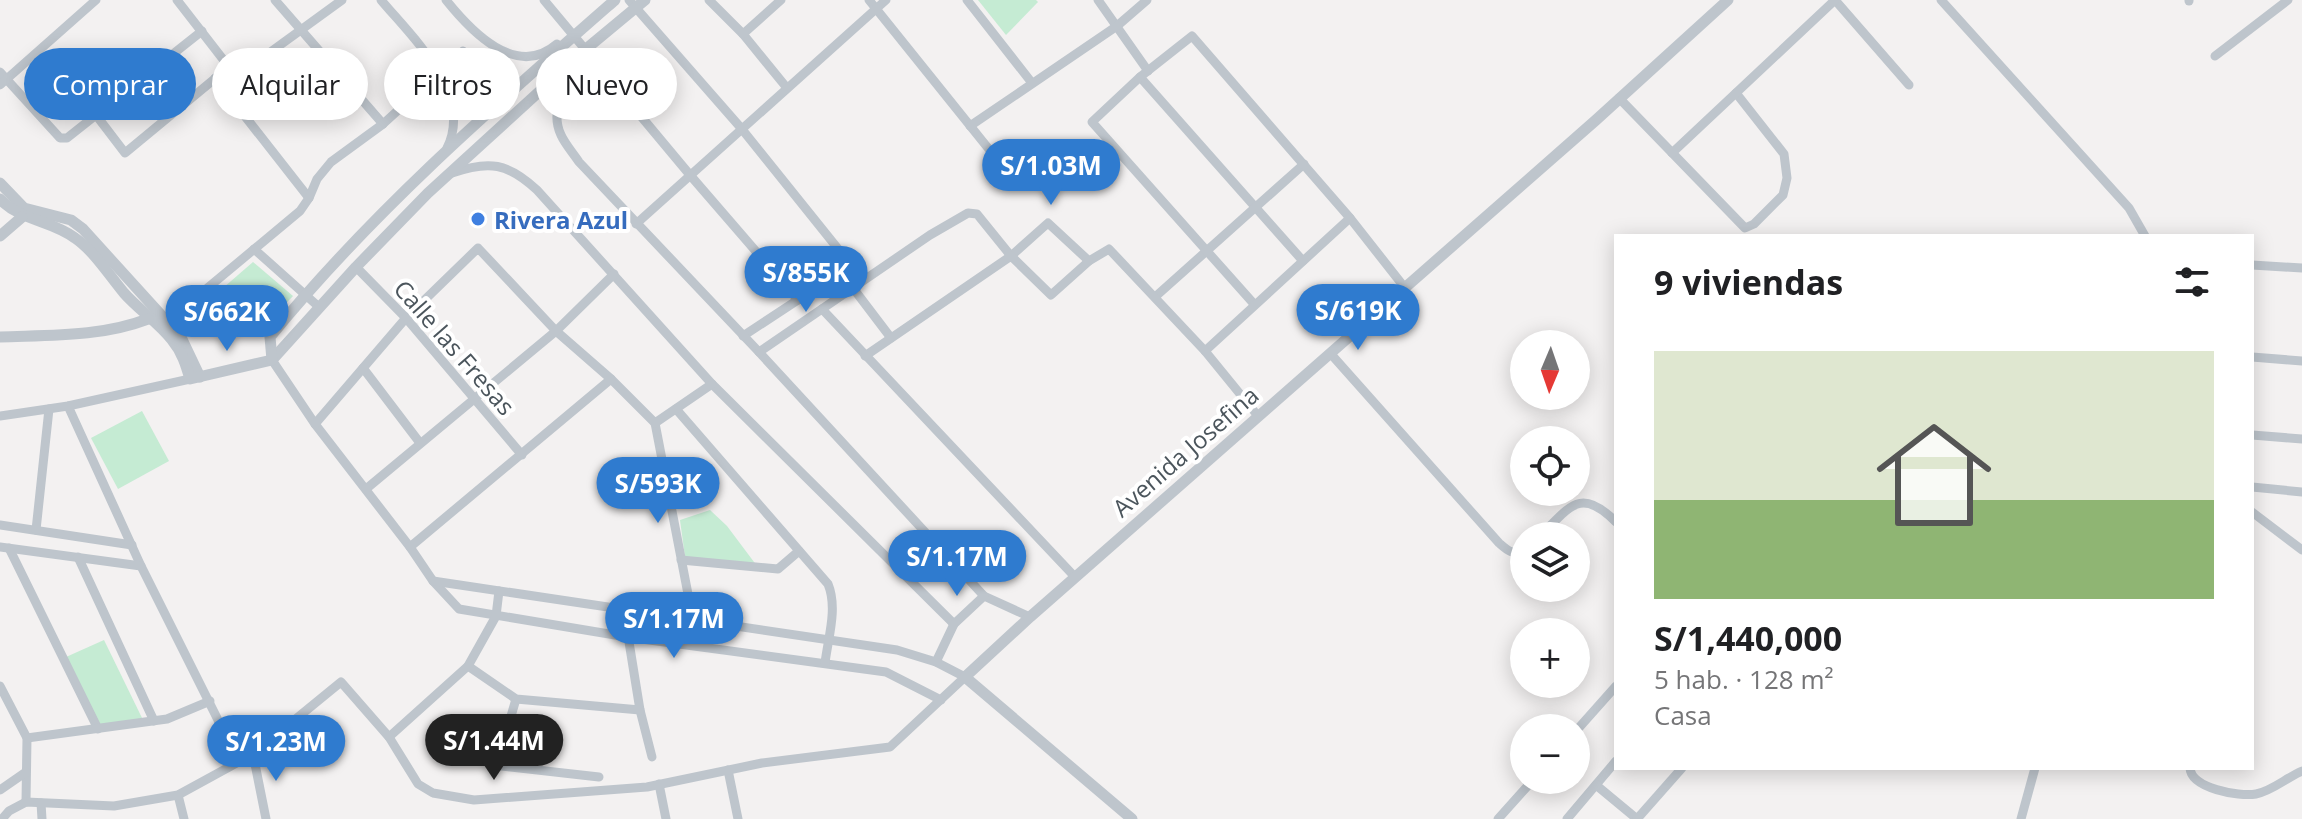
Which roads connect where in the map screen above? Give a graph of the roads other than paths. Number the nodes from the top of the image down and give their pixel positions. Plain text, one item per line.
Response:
1 (96, 0) edge
2 (177, 0) edge
3 (275, 0) edge
4 (342, 0) edge
5 (381, 0) edge
6 (446, 0) edge
7 (544, 0) edge
8 (615, 0) edge
9 (709, 0) edge
10 (781, 0) edge
11 (869, 0) edge
12 (886, 0) edge
13 (967, 0) edge
14 (1098, 0) edge
15 (1147, 0) edge
16 (1728, 0) edge
17 (1835, 0) edge
18 (1941, 0) edge
19 (2288, 0) edge
20 (637, 3) edge
21 (876, 9) junction
22 (1117, 26) junction
23 (202, 31) junction
24 (301, 31) junction
25 (573, 34) junction
26 (743, 34) junction
27 (181, 48) edge
28 (215, 48) edge
29 (277, 48) edge
30 (421, 48) edge
31 (585, 48) edge
32 (593, 48) edge
33 (2215, 56) dead end
34 (1144, 74) junction
35 (2, 79) edge
36 (212, 80) edge
37 (1032, 83) junction
38 (1909, 85) dead end
39 (787, 88) junction
40 (1736, 93) junction
41 (196, 94) edge
42 (536, 98) edge
43 (1619, 98) junction
44 (24, 101) edge
45 (42, 120) edge
46 (90, 120) edge
47 (100, 120) edge
48 (165, 120) edge
49 (248, 120) edge
50 (387, 120) edge
51 (453, 120) edge
52 (558, 120) edge
53 (645, 120) edge
54 (383, 124) junction
55 (970, 126) junction
56 (741, 128) junction
57 (992, 153) dead end
58 (1672, 153) junction
59 (441, 156) junction
60 (1304, 164) junction
61 (448, 174) junction
62 (690, 175) junction
63 (0, 183) edge
64 (309, 198) junction
65 (0, 199) edge
66 (1256, 207) junction
67 (22, 217) junction
68 (1350, 218) junction
69 (636, 224) junction
70 (2144, 234) edge
71 (0, 236) edge
72 (254, 249) junction
73 (1205, 250) junction
74 (1011, 256) junction
75 (1089, 261) junction
76 (1303, 261) junction
77 (2254, 265) edge
78 (356, 267) junction
79 (2302, 268) edge
80 (614, 274) junction
81 (853, 288) junction
82 (1405, 288) junction
83 (305, 295) junction
84 (1155, 297) junction
85 (798, 300) junction
86 (1254, 304) junction
87 (319, 307) junction
88 (822, 309) junction
89 (406, 318) junction
90 (148, 319) junction
91 (163, 324) junction
92 (556, 331) junction
93 (743, 336) junction
94 (0, 337) edge
95 (891, 338) junction
96 (1205, 351) junction
97 (759, 352) junction
98 (1330, 353) junction
99 (865, 356) junction
100 (2254, 357) edge
101 (272, 360) junction
102 (2302, 361) edge
103 (363, 368) junction
104 (195, 378) junction
105 (611, 379) junction
106 (712, 384) junction
107 (473, 398) junction
108 (68, 406) junction
109 (49, 409) junction
110 (676, 409) junction
111 (0, 416) edge
112 (1258, 416) junction
113 (655, 423) junction
114 (315, 424) junction
115 (2254, 435) edge
116 (2302, 439) edge
117 (420, 443) junction
118 (522, 455) junction
119 (2254, 487) edge
120 (366, 489) junction
121 (2302, 492) edge
122 (2254, 514) edge
123 (1614, 520) edge
124 (1554, 522) edge
125 (0, 525) edge
126 (36, 530) junction
127 (132, 545) junction
128 (4, 547) edge
129 (410, 547) junction
130 (2302, 550) edge
131 (799, 551) junction
132 (1510, 552) edge
133 (78, 557) junction
134 (681, 560) junction
135 (141, 566) junction
136 (1075, 577) junction
137 (433, 581) junction
138 (499, 591) junction
139 (984, 596) junction
140 (624, 611) junction
141 (496, 616) junction
142 (1030, 617) junction
143 (693, 620) junction
144 (954, 624) junction
145 (627, 637) junction
146 (828, 639) junction
147 (936, 662) junction
148 (825, 663) junction
149 (468, 666) junction
150 (965, 677) junction
151 (0, 686) edge
152 (1614, 688) edge
153 (516, 699) junction
154 (941, 700) junction
155 (210, 701) junction
156 (4, 704) edge
157 (640, 710) junction
158 (1590, 715) edge
159 (154, 721) junction
160 (98, 729) junction
161 (389, 737) junction
162 (27, 738) junction
163 (231, 746) dead end
164 (253, 754) junction
165 (652, 757) dead end
166 (1614, 763) edge
167 (728, 770) junction
168 (1680, 770) edge
169 (2034, 770) edge
170 (2190, 770) edge
171 (2302, 771) edge
172 (26, 772) junction
173 (599, 777) dead end
174 (659, 784) junction
175 (1596, 785) junction
176 (0, 790) edge
177 (1520, 794) edge
178 (178, 795) junction
179 (22, 803) junction
180 (41, 803) junction
181 (120, 805) junction
182 (2, 819) edge
183 (42, 819) edge
184 (119, 819) edge
185 (184, 819) edge
186 (266, 819) edge
187 (666, 819) edge
188 (738, 819) edge
189 (1132, 819) edge
190 (1498, 819) edge
191 (1567, 819) edge
192 (1637, 819) edge
193 (2021, 819) edge

1 - 35 street
2 - 23 street
3 - 24 street
4 - 24 street
5 - 30 street
6 - 25 street
7 - 25 street
8 - 25 street
9 - 26 street
10 - 26 street
11 - 21 street
12 - 21 street
13 - 37 street
14 - 22 street
15 - 22 street
16 - 43 street, Avenida Josefina
17 - 38 street
17 - 40 street
18 - 70 street
19 - 33 street
20 - 32 street
20 - 56 street
21 - 39 street
21 - 55 street
22 - 34 street
22 - 37 street
23 - 27 street
23 - 28 street
24 - 29 street
24 - 54 street
25 - 31 street
25 - 59 street
26 - 39 street
34 - 60 street
34 - 66 street
34 - 73 street
35 - 44 street
36 - 41 street
37 - 55 street
39 - 56 street
40 - 58 street
40 - 58 street
42 - 61 street
43 - 58 street
43 - 82 street, Avenida Josefina
45 - 46 street
47 - 48 street
49 - 64 street
50 - 54 street
51 - 59 street
52 - 69 street
53 - 62 street
54 - 64 street
55 - 57 street
56 - 62 street
56 - 85 street
59 - 83 street
60 - 66 street
60 - 68 street
61 - 78 street
61 - 80 street
62 - 69 street
62 - 85 street
63 - 91 street
64 - 72 street
65 - 67 street
66 - 73 street
66 - 76 street
67 - 71 street
67 - 90 street
68 - 76 street
68 - 82 street
69 - 93 street
72 - 83 street
72 - 91 street
73 - 84 street
73 - 86 street
74 - 75 street
74 - 75 street
74 - 81 street
74 - 95 street
75 - 84 street
76 - 86 street
77 - 79 street
78 - 87 street
78 - 89 street, Calle las Fresas
80 - 92 street
80 - 106 street
81 - 88 street
81 - 95 street
82 - 98 street, Avenida Josefina
83 - 87 street
83 - 101 street
84 - 96 street
85 - 93 street
86 - 96 street
87 - 101 street
88 - 97 street
88 - 99 street
89 - 92 street
89 - 103 street
89 - 107 street, Calle las Fresas
90 - 91 street
90 - 94 street
91 - 104 street
92 - 105 street
92 - 107 street
93 - 97 street
95 - 99 street
96 - 112 street
97 - 139 street
98 - 112 street, Avenida Josefina
98 - 132 street
99 - 136 street
100 - 102 street
101 - 104 street
101 - 114 street
103 - 114 street
103 - 117 street
104 - 108 street
105 - 113 street
105 - 118 street
106 - 110 street
106 - 144 street
107 - 117 street
107 - 118 street, Calle las Fresas
108 - 109 street
108 - 127 street
109 - 111 street
109 - 126 street
110 - 113 street
110 - 131 street
112 - 136 street, Avenida Josefina
113 - 134 street
114 - 120 street
115 - 116 street
117 - 120 street
118 - 129 street
119 - 121 street
120 - 129 street
122 - 130 street
123 - 124 street
125 - 126 street
126 - 127 street
127 - 135 street
128 - 133 street
128 - 160 street
129 - 137 street
131 - 134 street
131 - 146 street
133 - 135 street
133 - 159 street
134 - 143 street
135 - 155 street
136 - 142 street, Avenida Josefina
137 - 138 street
137 - 141 street
138 - 140 street
138 - 141 street
139 - 142 street
139 - 144 street
140 - 143 street
140 - 145 street
141 - 145 street
141 - 149 street
142 - 150 street, Avenida Josefina
143 - 146 street
144 - 147 street
145 - 148 street
145 - 157 street
146 - 147 street
146 - 148 street
147 - 150 street
148 - 154 street
149 - 153 street
149 - 161 street
150 - 154 street, Avenida Josefina
150 - 189 street
151 - 156 street
152 - 158 street
153 - 157 street
153 - 173 street
154 - 167 street, Avenida Josefina
155 - 159 street
155 - 163 street
156 - 162 street
157 - 165 street
159 - 160 street
160 - 162 street
161 - 164 street
161 - 174 street
162 - 172 street
164 - 178 street
164 - 186 street
166 - 175 street
167 - 174 street
167 - 188 street
168 - 192 street
169 - 193 street
170 - 171 street
172 - 176 street
172 - 179 street
174 - 187 street
175 - 191 street
175 - 192 street
177 - 190 street
178 - 181 street
178 - 185 street
179 - 180 street
179 - 182 street
180 - 181 street
180 - 183 street
181 - 184 street

